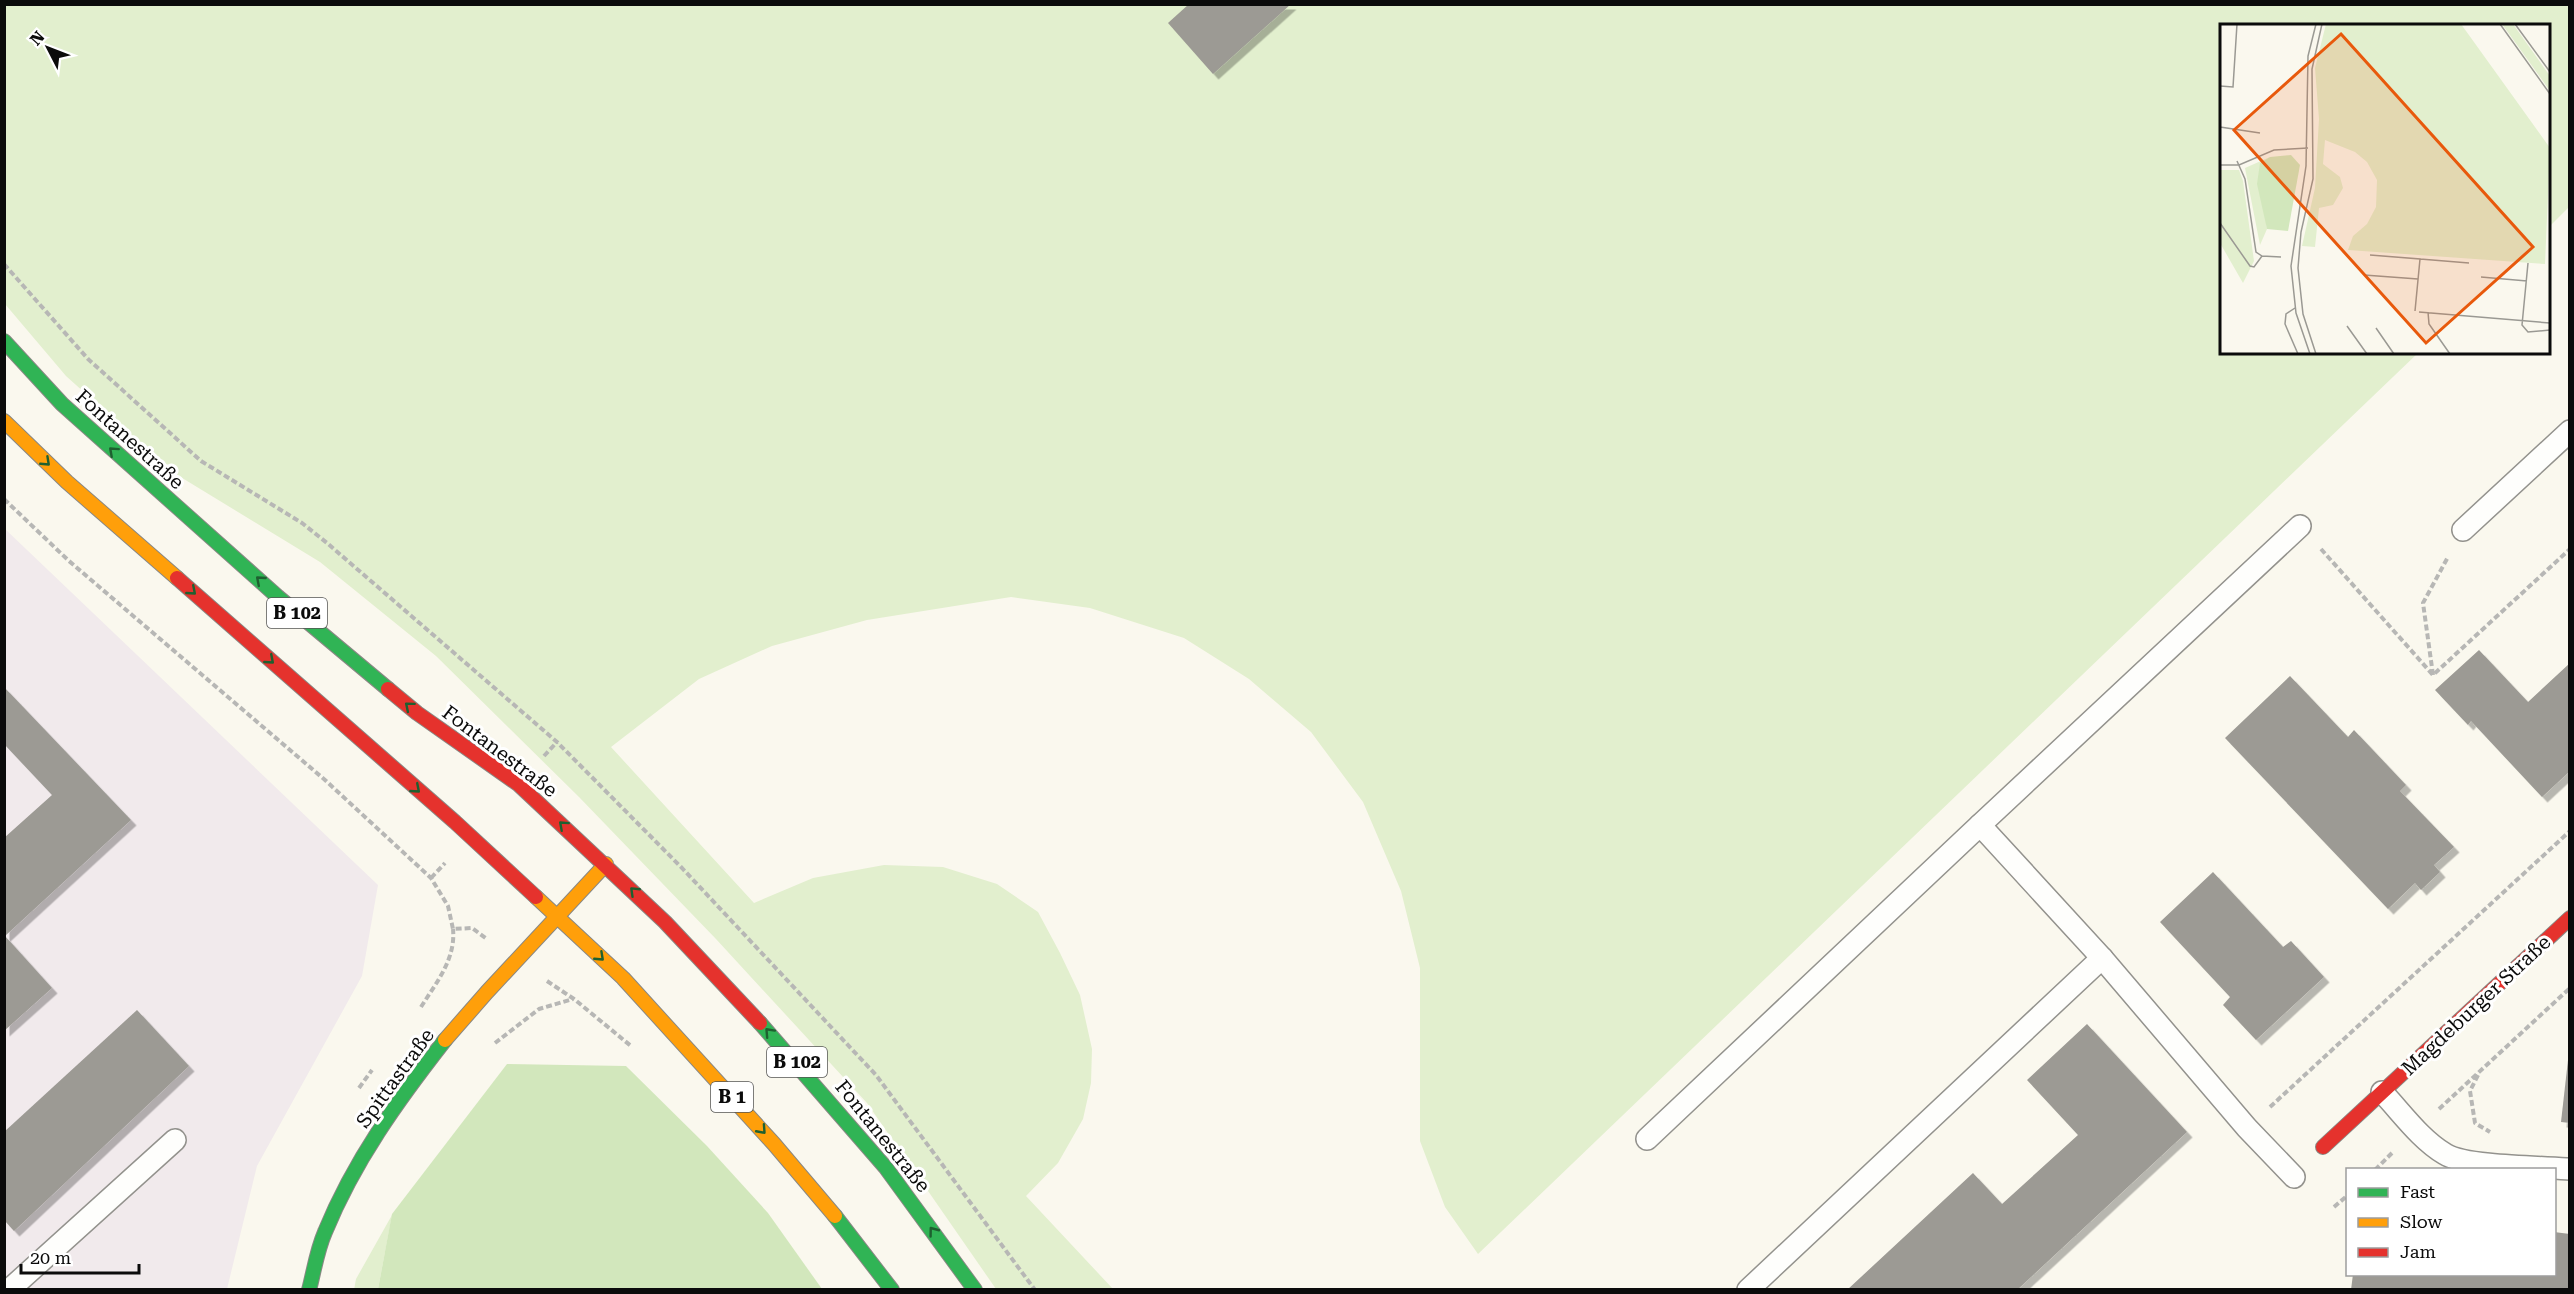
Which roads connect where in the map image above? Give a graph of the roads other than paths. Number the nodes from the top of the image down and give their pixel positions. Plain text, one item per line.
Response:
1 (4, 341) edge
2 (4, 420) edge
3 (2570, 431) edge
4 (2300, 526) road end
5 (2463, 530) road end
6 (1980, 825) junction
7 (606, 864) junction
8 (558, 917) junction
9 (2570, 918) edge
10 (2102, 958) junction
11 (2382, 1092) junction
12 (1647, 1139) dead end
13 (175, 1140) dead end
14 (2323, 1147) dead end
15 (2570, 1169) edge
16 (2294, 1177) dead end
17 (9, 1290) edge
18 (309, 1290) edge
19 (892, 1290) edge
20 (975, 1290) edge
21 (1748, 1290) edge

7 -> 1 main road, Fontanestraße / B 102
2 -> 8 main road, B 102
3 - 5 lane
4 - 6 lane
6 - 10 lane
6 - 12 lane
7 - 8 main road, Spittastraße
20 -> 7 main road, Fontanestraße / B 102
8 - 18 main road, Spittastraße
8 -> 19 main road, B 1
9 - 11 main road, Magdeburger Straße
10 - 16 lane
10 - 21 lane
11 - 14 main road, Magdeburger Straße
11 - 15 lane
13 - 17 lane

